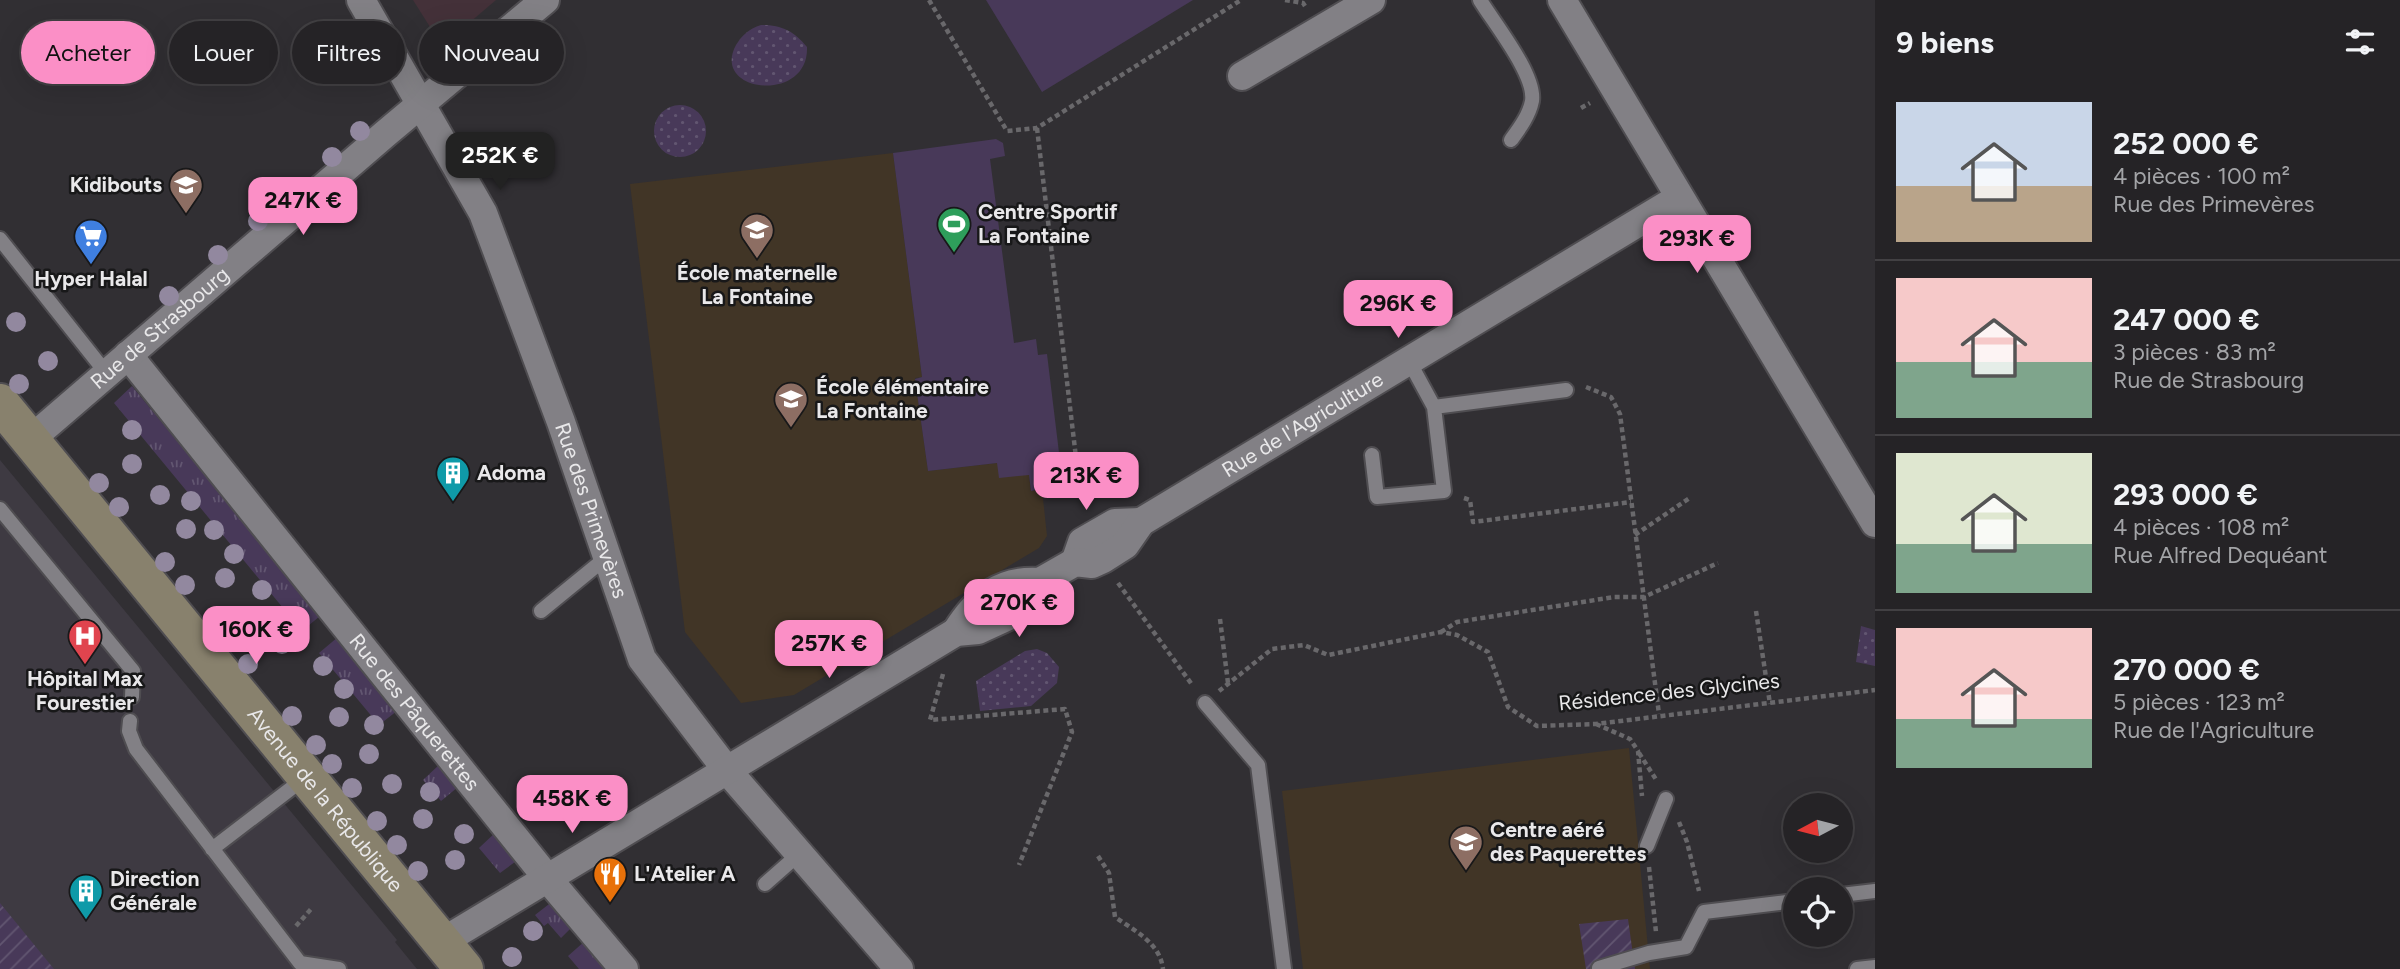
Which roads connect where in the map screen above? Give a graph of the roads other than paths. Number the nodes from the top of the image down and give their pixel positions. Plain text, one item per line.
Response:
1 (361, 0) edge
2 (545, 0) edge
3 (1371, 0) edge
4 (1479, 0) edge
5 (1562, 0) edge
6 (1242, 76) dead end
7 (422, 104) junction
8 (1511, 140) dead end
9 (1679, 198) junction
10 (0, 239) edge
11 (128, 355) junction
12 (1409, 361) junction
13 (107, 374) junction
14 (1566, 390) road end
15 (0, 403) edge
16 (1434, 407) junction
17 (31, 439) junction
18 (1373, 455) dead end
19 (0, 509) edge
20 (1875, 523) edge
21 (607, 557) junction
22 (541, 611) dead end
23 (132, 697) dead end
24 (1205, 704) road end
25 (130, 722) dead end
26 (726, 769) junction
27 (307, 776) junction
28 (1666, 799) dead end
29 (1647, 846) dead end
30 (212, 849) junction
31 (799, 854) junction
32 (548, 879) junction
33 (765, 884) dead end
34 (1875, 891) edge
35 (1853, 894) edge
36 (1783, 903) edge
37 (453, 955) edge
38 (300, 966) edge
39 (1875, 967) edge
40 (1599, 968) edge
41 (339, 969) edge
42 (624, 969) edge
43 (899, 969) edge
44 (1283, 969) edge
45 (1857, 969) edge

1 - 7 street, Rue des Primevères
2 - 7 street, Rue de Strasbourg
3 - 6 street
4 - 8 lane
5 - 9 street
7 - 11 street, Rue de Strasbourg
7 - 21 street, Rue des Primevères
9 - 12 street, Rue de l'Agriculture
9 - 20 street
10 - 13 lane
11 - 13 street, Rue de Strasbourg
11 - 32 street, Rue des Pâquerettes
12 - 16 lane
12 - 26 street, Rue de l'Agriculture
13 - 17 street, Rue de Strasbourg
14 - 16 lane
15 - 17 main road, Avenue de la République
16 - 18 lane
17 - 27 main road, Avenue de la République
19 - 23 lane
21 - 22 lane
21 - 26 street, Rue des Primevères
24 - 44 lane
25 - 30 lane
26 - 31 street, Rue des Primevères
26 - 32 street, Rue de l'Agriculture
27 - 30 lane
27 - 37 main road, Avenue de la République
28 - 29 lane
30 - 38 lane
31 - 33 lane
31 - 43 street, Rue des Primevères
32 - 37 street, Rue de l'Agriculture
32 - 42 street, Rue des Pâquerettes
34 - 35 lane
36 - 40 lane
38 - 41 lane
39 - 45 lane

